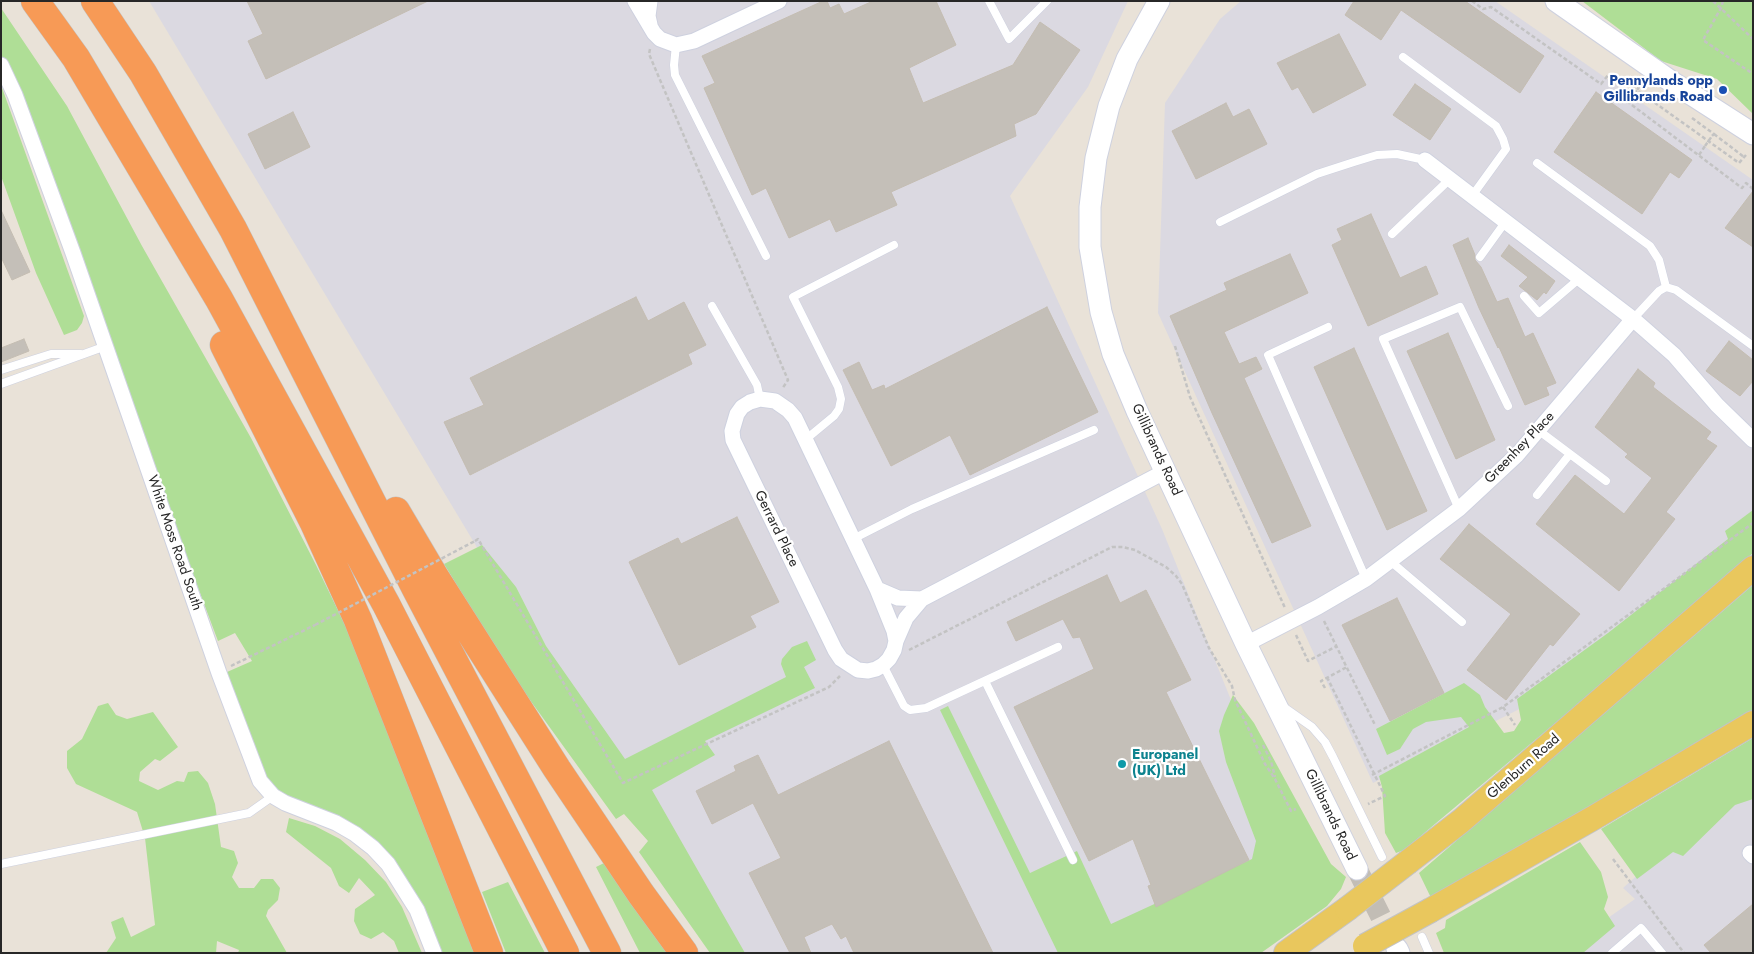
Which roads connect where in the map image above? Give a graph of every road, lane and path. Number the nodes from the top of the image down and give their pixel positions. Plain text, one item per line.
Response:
1 (35, 1) edge
2 (95, 1) edge
3 (635, 1) edge
4 (650, 1) edge
5 (779, 1) edge
6 (989, 1) edge
7 (1046, 1) edge
8 (1472, 1) edge
9 (1556, 1) edge
10 (1714, 1) edge
11 (1723, 1) edge
12 (1158, 4) edge
13 (1721, 8) junction
14 (652, 29) junction
15 (1753, 39) edge
16 (676, 45) junction
17 (1403, 57) dead end
18 (76, 58) junction
19 (1, 65) edge
20 (1753, 74) edge
21 (1642, 82) dead end
22 (1637, 90) junction
23 (1690, 117) dead end
24 (1753, 134) edge
25 (1713, 135) junction
26 (1698, 155) junction
27 (1425, 160) joint
28 (1537, 163) dead end
29 (1450, 179) junction
30 (1753, 189) edge
31 (1472, 196) junction
32 (1220, 222) dead end
33 (1506, 222) junction
34 (1392, 234) dead end
35 (894, 245) dead end
36 (766, 256) dead end
37 (1480, 257) dead end
38 (1580, 278) junction
39 (1666, 287) junction
40 (1524, 296) dead end
41 (273, 306) junction
42 (712, 306) dead end
43 (1633, 319) junction
44 (1328, 327) dead end
45 (106, 346) junction
46 (1175, 346) dead end
47 (1753, 346) edge
48 (83, 355) junction
49 (1, 370) edge
50 (1, 384) edge
51 (760, 398) junction
52 (775, 401) junction
53 (1508, 406) dead end
54 (1094, 430) dead end
55 (1538, 430) junction
56 (805, 440) junction
57 (1753, 440) edge
58 (1570, 454) junction
59 (1166, 471) junction
60 (1606, 481) dead end
61 (1537, 496) dead end
62 (1459, 509) junction
63 (1753, 523) edge
64 (853, 539) junction
65 (1389, 560) junction
66 (1753, 568) edge
67 (1366, 579) junction
68 (877, 589) junction
69 (922, 599) junction
70 (1318, 608) junction
71 (1286, 610) dead end
72 (1462, 622) dead end
73 (1296, 634) dead end
74 (896, 641) junction
75 (1246, 644) junction
76 (1337, 646) junction
77 (1058, 647) dead end
78 (886, 662) junction
79 (850, 666) junction
80 (1347, 667) junction
81 (219, 673) junction
82 (1327, 677) junction
83 (985, 681) junction
84 (1324, 688) dead end
85 (1273, 699) junction
86 (1502, 707) junction
87 (1753, 723) edge
88 (1375, 725) dead end
89 (1515, 725) dead end
90 (1263, 745) dead end
91 (1373, 774) junction
92 (1276, 778) junction
93 (273, 796) junction
94 (1296, 809) dead end
95 (1358, 809) junction
96 (1382, 857) dead end
97 (1613, 859) dead end
98 (1073, 860) dead end
99 (1, 864) edge
100 (1357, 869) tunnel mouth
101 (1422, 937) dead end
102 (1359, 950) edge
103 (434, 953) edge
104 (489, 953) edge
105 (565, 953) edge
106 (608, 953) edge
107 (684, 953) edge
108 (1286, 953) edge
109 (1429, 953) edge
110 (1612, 953) edge
111 (1662, 953) edge
112 (1684, 953) edge

1 - 18 highway
2 - 41 highway
3 - 14 street
4 - 14 street
5 - 16 street
6 - 7 lane
8 - 22 path
9 - 24 street
10 - 13 path
11 - 13 path
12 - 59 street, Gillibrands Road
13 - 15 path
13 - 20 path
14 - 16 street
14 - 52 path
16 - 36 lane
17 - 31 lane
18 - 104 highway
18 - 105 highway
19 - 45 street, White Moss Road South
21 - 22 path
22 - 25 path
22 - 26 path
23 - 25 path
25 - 26 path, bridge
26 - 30 path
27 - 29 street
27 - 32 lane
28 - 39 lane
29 - 31 street
29 - 34 lane
31 - 33 street
33 - 37 lane
33 - 38 street
35 - 56 lane
38 - 40 lane
38 - 43 street
39 - 43 lane
39 - 47 lane
41 - 106 highway
41 - 107 highway
42 - 51 lane
43 - 55 street, Greenhey Place
43 - 57 street
44 - 67 lane
45 - 48 lane
45 - 81 street, White Moss Road South
46 - 71 path
48 - 49 lane
48 - 50 lane
51 - 52 street
51 - 79 street, Gerrard Place
52 - 56 street
53 - 62 lane
54 - 64 lane
55 - 58 lane
55 - 62 street, Greenhey Place
56 - 64 street
58 - 60 lane
58 - 61 lane
59 - 69 street
59 - 75 street, Gillibrands Road
62 - 65 street, Greenhey Place
63 - 86 path
64 - 68 street
65 - 67 street, Greenhey Place
65 - 72 lane
66 - 108 main road, Glenburn Road, bridge
67 - 70 street, Greenhey Place
68 - 69 street
68 - 74 street
69 - 74 street
70 - 75 street, Greenhey Place
70 - 76 path
73 - 76 path
74 - 78 street
75 - 85 street, Gillibrands Road
76 - 80 path
77 - 83 lane
78 - 79 street
78 - 83 lane
78 - 92 path
79 - 81 path, bridge
80 - 82 path
80 - 88 path
81 - 93 street, White Moss Road South
82 - 84 path
82 - 91 path
83 - 98 lane
85 - 95 lane
85 - 100 street, Gillibrands Road
86 - 89 path
86 - 91 path
87 - 102 main road, bridge
90 - 92 path
91 - 95 path
92 - 94 path
93 - 99 lane
93 - 103 street, White Moss Road South
95 - 96 lane
97 - 112 path
101 - 109 lane
110 - 111 lane

